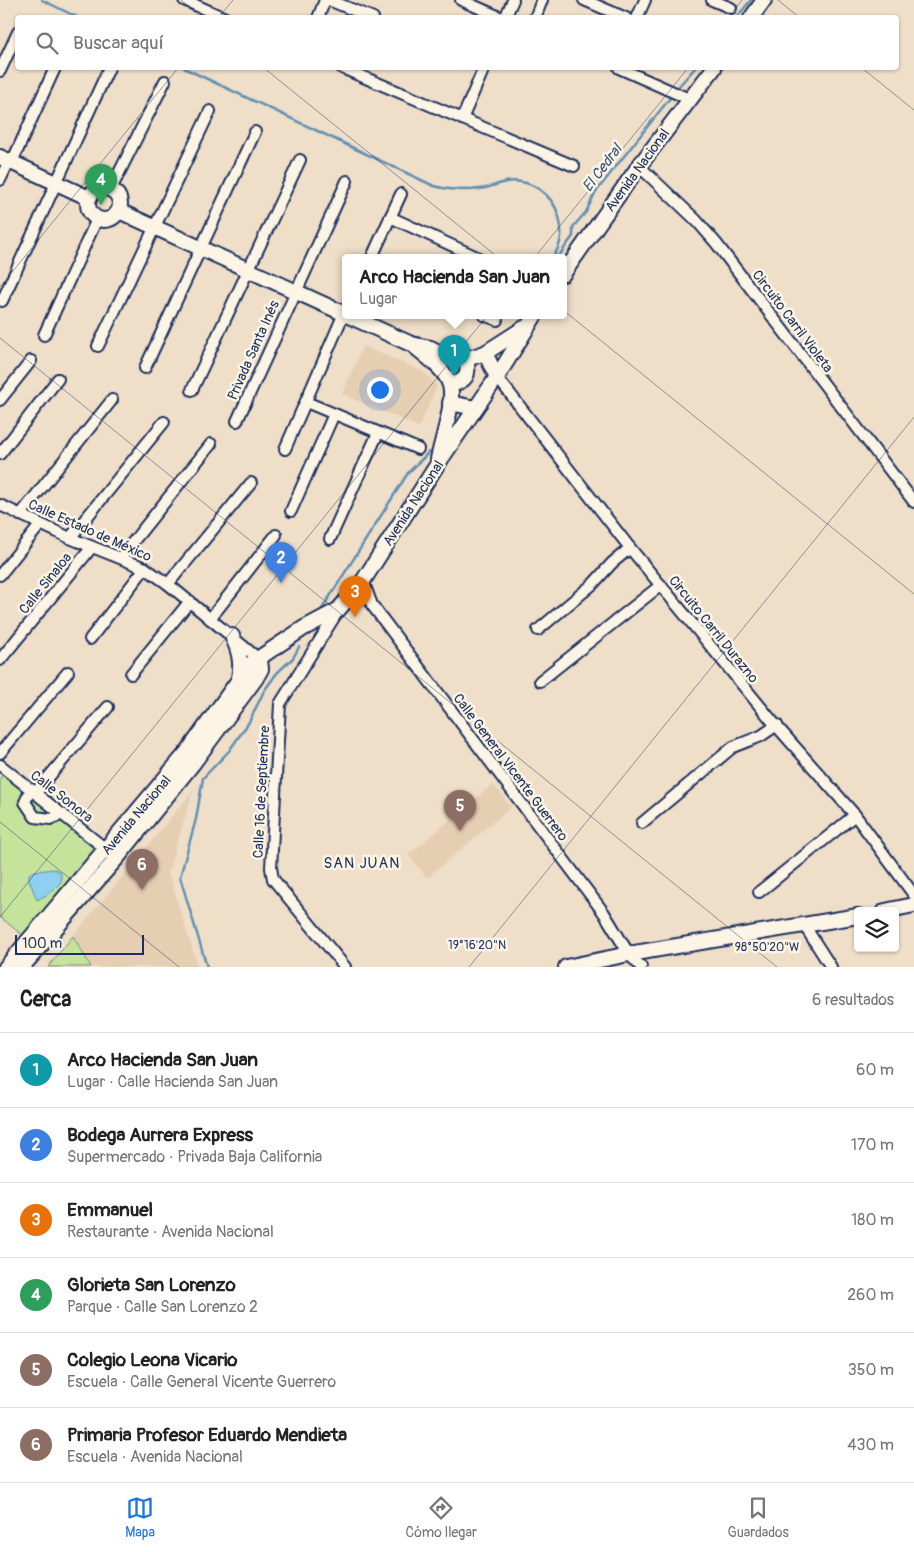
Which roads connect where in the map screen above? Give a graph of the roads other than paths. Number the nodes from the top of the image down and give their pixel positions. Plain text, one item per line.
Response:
1 (184, 0) edge
2 (325, 0) edge
3 (329, 0) edge
4 (461, 0) edge
5 (513, 0) edge
6 (542, 0) edge
7 (584, 0) edge
8 (645, 0) edge
9 (712, 0) edge
10 (764, 0) edge
11 (731, 8) dead end
12 (218, 15) edge
13 (319, 15) edge
14 (366, 15) edge
15 (495, 15) edge
16 (507, 15) edge
17 (536, 15) edge
18 (619, 15) edge
19 (638, 15) edge
20 (753, 15) edge
21 (15, 38) edge
22 (54, 70) edge
23 (108, 70) edge
24 (347, 70) edge
25 (483, 70) edge
26 (624, 70) edge
27 (712, 70) edge
28 (0, 71) edge
29 (165, 81) dead end
30 (689, 99) junction
31 (210, 111) dead end
32 (462, 118) junction
33 (254, 132) dead end
34 (7, 160) edge
35 (300, 160) dead end
36 (574, 166) dead end
37 (639, 166) junction
38 (0, 180) edge
39 (346, 181) dead end
40 (55, 182) junction
41 (111, 189) junction
42 (401, 194) dead end
43 (89, 198) junction
44 (119, 211) junction
45 (390, 217) junction
46 (97, 219) junction
47 (155, 227) junction
48 (201, 248) junction
49 (373, 254) edge
50 (470, 254) edge
51 (567, 268) edge
52 (247, 269) junction
53 (294, 291) junction
54 (2, 301) dead end
55 (342, 311) edge
56 (343, 319) edge
57 (359, 319) edge
58 (532, 319) edge
59 (527, 326) junction
60 (44, 335) dead end
61 (411, 344) junction
62 (98, 346) dead end
63 (485, 353) junction
64 (466, 359) junction
65 (31, 361) dead end
66 (145, 368) dead end
67 (497, 377) junction
68 (58, 379) dead end
69 (450, 384) junction
70 (192, 390) dead end
71 (0, 400) edge
72 (112, 400) dead end
73 (306, 402) junction
74 (450, 403) junction
75 (476, 408) junction
76 (334, 414) junction
77 (237, 421) dead end
78 (164, 422) dead end
79 (378, 433) junction
80 (211, 444) dead end
81 (284, 449) dead end
82 (418, 449) dead end
83 (0, 454) edge
84 (437, 464) junction
85 (251, 483) dead end
86 (914, 502) edge
87 (0, 505) edge
88 (291, 511) dead end
89 (20, 515) junction
90 (40, 525) junction
91 (276, 535) dead end
92 (70, 538) junction
93 (330, 539) dead end
94 (92, 547) junction
95 (630, 548) junction
96 (122, 557) junction
97 (146, 568) junction
98 (0, 575) edge
99 (363, 581) junction
100 (168, 584) junction
101 (661, 585) junction
102 (190, 601) junction
103 (338, 610) junction
104 (210, 618) junction
105 (538, 630) dead end
106 (232, 636) junction
107 (90, 639) dead end
108 (0, 660) edge
109 (260, 660) junction
110 (68, 672) dead end
111 (131, 674) dead end
112 (540, 681) dead end
113 (238, 682) junction
114 (108, 707) dead end
115 (776, 725) junction
116 (0, 753) edge
117 (0, 765) edge
118 (34, 791) junction
119 (63, 814) junction
120 (855, 815) junction
121 (642, 823) dead end
122 (112, 854) junction
123 (759, 892) dead end
124 (914, 895) edge
125 (914, 906) edge
126 (899, 909) edge
127 (854, 917) edge
128 (804, 925) junction
129 (630, 954) junction
130 (6, 967) edge
131 (22, 967) edge
132 (344, 967) edge
133 (566, 967) edge
134 (641, 967) edge
135 (831, 967) edge

1 - 12 street
2 - 13 street
3 - 14 street
4 - 15 street
5 - 16 street
6 - 17 street
7 - 18 street
8 - 19 street
9 - 11 street
10 - 20 main road
21 - 28 street
22 - 34 street
23 - 40 street
24 - 32 street
25 - 32 street
26 - 30 street
27 - 30 main road, Avenida Nacional
29 - 41 street
30 - 37 main road, Avenida Nacional
31 - 47 street
32 - 36 street
33 - 48 street
34 - 38 street
34 - 40 main road
35 - 52 street
37 - 51 main road, Avenida Nacional
37 - 86 street, Circuito Carril Violeta
39 - 53 street, Privada Santa Inés
40 - 43 main road
40 - 54 street
41 - 43 main road
41 - 44 main road
42 - 45 street
43 - 46 main road
44 - 46 main road
44 - 47 main road
45 - 49 street
45 - 50 street
46 - 60 street
47 - 48 main road
47 - 62 street
48 - 52 main road
48 - 66 street
52 - 53 main road
52 - 70 street
53 - 55 main road
53 - 77 street, Privada Santa Inés
56 - 73 street
57 - 61 main road
58 - 59 main road, Avenida Nacional
59 - 63 main road
59 - 67 main road, Avenida Nacional
61 - 64 main road
61 - 69 main road
63 - 64 main road
63 - 67 main road
64 - 69 main road
65 - 71 street
67 - 75 main road, Avenida Nacional
67 - 95 street, Circuito Carril Durazno
68 - 83 street
69 - 74 main road
72 - 89 street
73 - 76 street
73 - 81 street
74 - 75 main road
74 - 84 main road
75 - 84 main road, Avenida Nacional
76 - 79 street
76 - 88 street
78 - 92 street
79 - 82 street
79 - 93 street
80 - 96 street
84 - 99 main road, Avenida Nacional
85 - 100 street
87 - 89 street, Calle Estado de México
89 - 90 street, Calle Estado de México
90 - 92 street, Calle Estado de México
90 - 98 street
91 - 104 street
92 - 94 street, Calle Estado de México
94 - 96 street, Calle Estado de México
94 - 108 street, Calle Sinaloa
95 - 101 street, Circuito Carril Durazno
95 - 105 street
96 - 97 street, Calle Estado de México
97 - 100 street, Calle Estado de México
97 - 107 street
99 - 103 main road, Avenida Nacional
99 - 129 street, Calle General Vicente Guerrero
100 - 102 street, Calle Estado de México
101 - 112 street
101 - 115 street, Circuito Carril Durazno
102 - 104 street, Calle Estado de México
102 - 111 street
103 - 109 main road, Avenida Nacional
103 - 132 street, Calle 16 de Septiembre
104 - 106 street, Calle Estado de México
106 - 109 street, Calle Estado de México
106 - 113 main road
109 - 113 main road, Avenida Nacional
109 - 122 main road, Avenida Nacional
110 - 116 street
113 - 122 main road, Avenida Nacional
114 - 118 street
115 - 120 street, Circuito Carril Durazno
115 - 121 street
117 - 118 street, Calle Sonora
118 - 119 street, Calle Sonora
118 - 119 street
119 - 122 street, Calle Sonora
120 - 123 street
120 - 124 street, Circuito Carril Durazno
122 - 130 main road, Avenida Nacional
122 - 131 main road, Avenida Nacional
125 - 126 main road
127 - 128 main road
128 - 129 main road
128 - 135 street
129 - 133 main road
129 - 134 street, Calle General Vicente Guerrero

